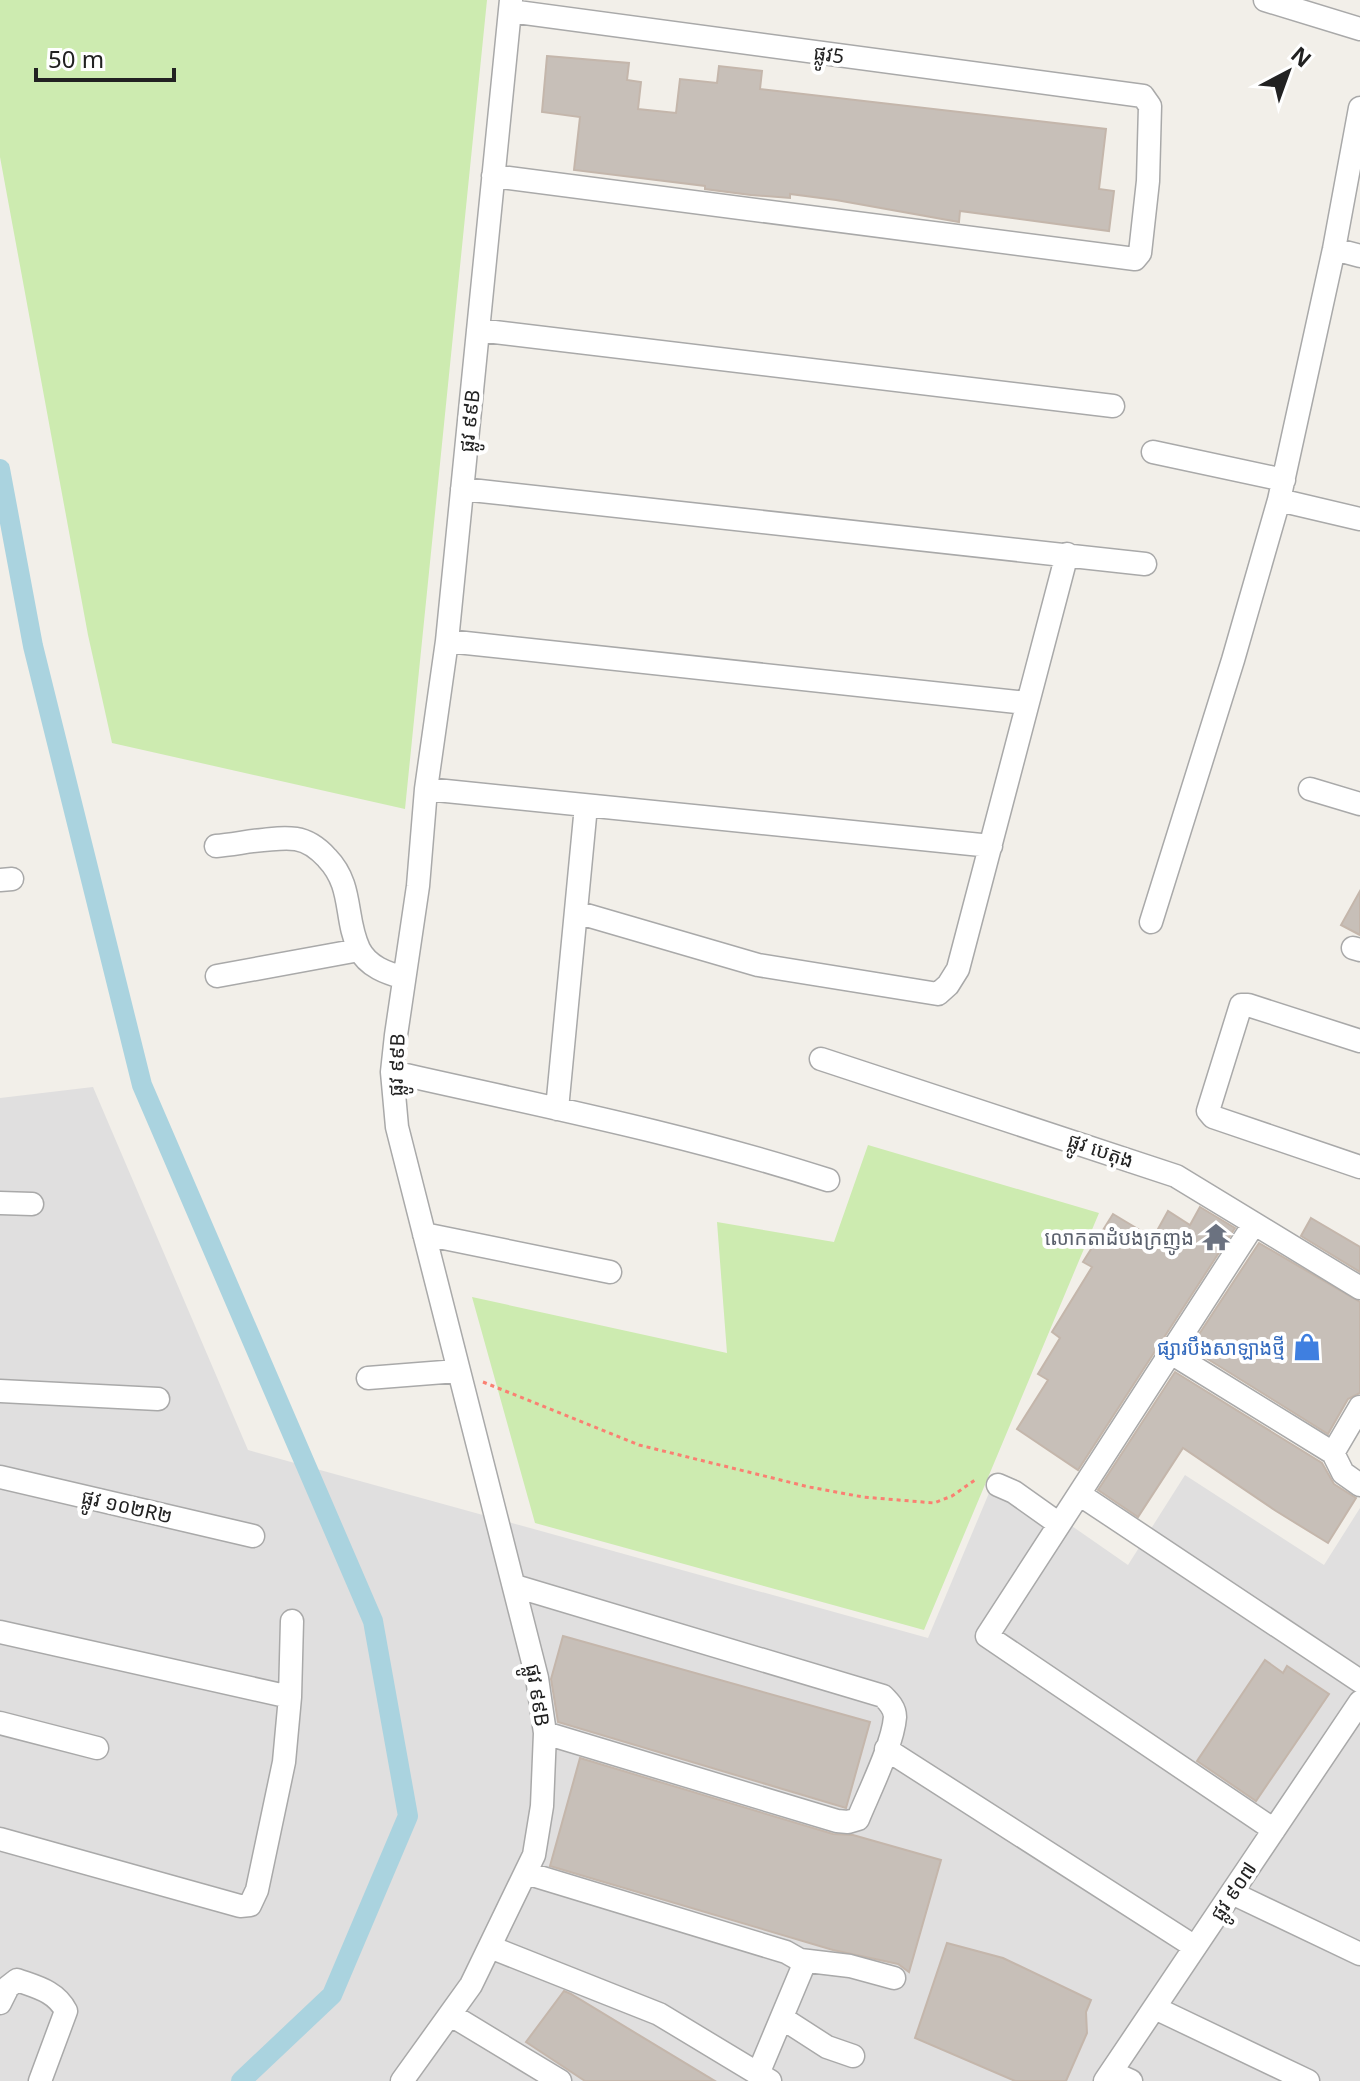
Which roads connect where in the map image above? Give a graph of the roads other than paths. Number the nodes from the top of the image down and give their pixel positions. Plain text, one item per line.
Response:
1 (1265, 0) edge
2 (511, 6) edge
3 (1360, 29) edge
4 (1359, 117) edge
5 (493, 176) junction
6 (1334, 249) junction
7 (1360, 256) edge
8 (478, 330) junction
9 (1113, 406) dead end
10 (1153, 452) dead end
11 (462, 489) junction
12 (1282, 490) junction
13 (1360, 519) edge
14 (1067, 554) junction
15 (1145, 564) dead end
16 (447, 641) junction
17 (1026, 703) junction
18 (426, 789) junction
19 (1310, 789) dead end
20 (1360, 804) edge
21 (586, 806) junction
22 (216, 846) dead end
23 (991, 846) junction
24 (576, 912) junction
25 (1151, 922) dead end
26 (359, 950) junction
27 (217, 976) dead end
28 (404, 978) junction
29 (1360, 1041) edge
30 (821, 1059) dead end
31 (392, 1072) junction
32 (557, 1109) junction
33 (1360, 1167) edge
34 (828, 1180) dead end
35 (0, 1203) edge
36 (32, 1204) dead end
37 (1254, 1224) junction
38 (424, 1234) junction
39 (610, 1272) dead end
40 (1360, 1288) edge
41 (1171, 1353) junction
42 (457, 1371) junction
43 (368, 1378) dead end
44 (0, 1391) edge
45 (158, 1399) dead end
46 (1360, 1407) edge
47 (1333, 1453) junction
48 (0, 1477) edge
49 (998, 1485) dead end
50 (1360, 1485) edge
51 (1079, 1494) junction
52 (1059, 1524) junction
53 (253, 1536) dead end
54 (515, 1586) junction
55 (292, 1621) dead end
56 (0, 1632) edge
57 (1360, 1681) edge
58 (290, 1697) junction
59 (1360, 1702) edge
60 (0, 1723) edge
61 (545, 1733) junction
62 (97, 1748) dead end
63 (886, 1749) junction
64 (1274, 1830) junction
65 (0, 1839) edge
66 (526, 1873) junction
67 (1232, 1893) junction
68 (490, 1947) junction
69 (1195, 1947) junction
70 (1360, 1954) edge
71 (800, 1960) junction
72 (894, 1978) dead end
73 (0, 2003) edge
74 (1155, 2008) junction
75 (451, 2015) junction
76 (782, 2018) junction
77 (853, 2056) dead end
78 (764, 2077) edge
79 (1116, 2078) edge
80 (40, 2081) edge
81 (402, 2081) edge
82 (560, 2081) edge
83 (1308, 2081) edge

1 - 3 street
2 - 5 street, ផ្លូវ ៩៩B
2 - 5 street, ផ្លូវ5
4 - 6 street
5 - 8 street, ផ្លូវ ៩៩B
6 - 7 street
6 - 12 street
8 - 9 street
8 - 11 street, ផ្លូវ ៩៩B
10 - 12 street
11 - 14 street
11 - 16 street, ផ្លូវ ៩៩B
12 - 13 street
12 - 25 street
14 - 15 street
14 - 17 street
16 - 17 street
16 - 18 street, ផ្លូវ ៩៩B
17 - 23 street
18 - 21 street
18 - 28 street, ផ្លូវ ៩៩B
19 - 20 street
21 - 23 street
21 - 24 street
22 - 26 street
23 - 24 street
24 - 32 street
26 - 27 street
26 - 28 street
28 - 31 street, ផ្លូវ ៩៩B
29 - 33 street
30 - 37 street, ផ្លូវ បេតុង
31 - 32 street
31 - 38 street, ផ្លូវ ៩៩B
32 - 34 street
35 - 36 street
37 - 40 street, ផ្លូវ បេតុង
37 - 41 street
38 - 39 street
38 - 42 street, ផ្លូវ ៩៩B
41 - 47 street
41 - 51 street
42 - 43 street
42 - 54 street, ផ្លូវ ៩៩B
44 - 45 street
46 - 47 street
47 - 50 street
48 - 53 street, ផ្លូវ ១០២R២
49 - 52 street
51 - 52 street
51 - 57 street
52 - 64 street
54 - 61 street, ផ្លូវ ៩៩B
54 - 63 street
55 - 58 street
56 - 58 street
58 - 65 street
59 - 64 street, ផ្លូវ ៩០៧
60 - 62 street
61 - 63 street
61 - 66 street, ផ្លូវ ៩៩B
63 - 69 street
64 - 67 street, ផ្លូវ ៩០៧
66 - 68 street, ផ្លូវ ៩៩B
66 - 71 street
67 - 69 street, ផ្លូវ ៩០៧
67 - 70 street
68 - 75 street, ផ្លូវ ៩៩B
68 - 78 street
69 - 74 street, ផ្លូវ ៩០៧
71 - 72 street
71 - 76 street
73 - 80 street
74 - 79 street, ផ្លូវ ៩០៧
74 - 83 street
75 - 81 street, ផ្លូវ ៩៩B
75 - 82 street
76 - 77 street
76 - 78 street

